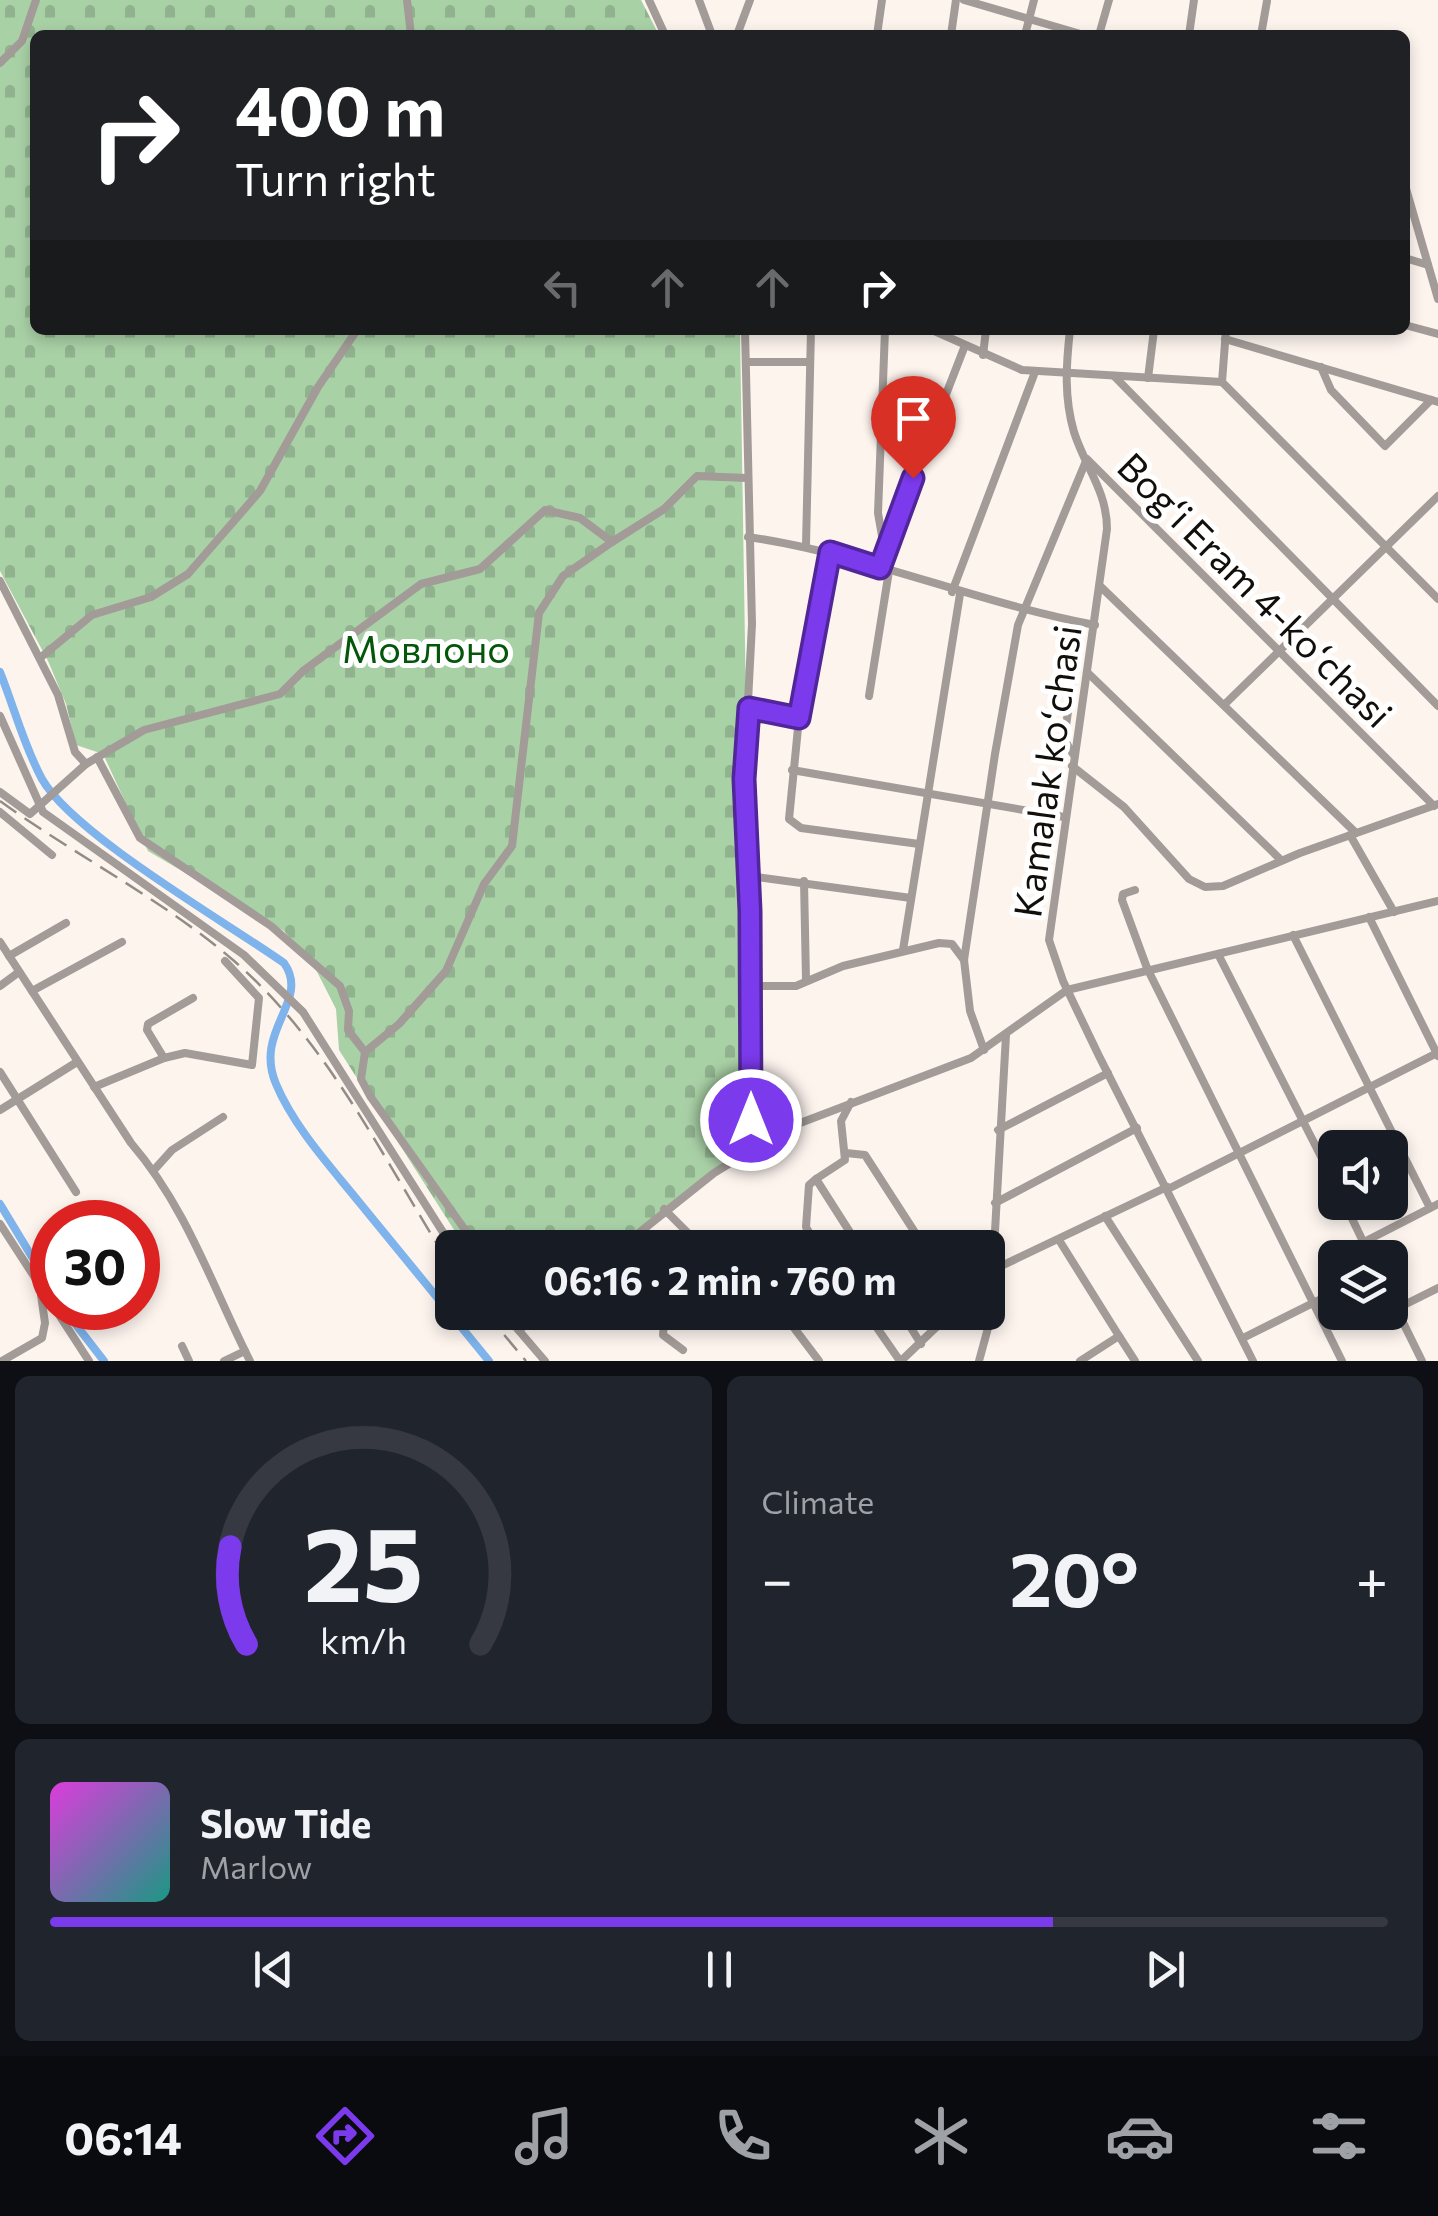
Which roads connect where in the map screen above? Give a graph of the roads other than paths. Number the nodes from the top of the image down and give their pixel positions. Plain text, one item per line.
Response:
1 (36, 0) edge
2 (408, 0) edge
3 (648, 0) edge
4 (699, 0) edge
5 (750, 0) edge
6 (882, 0) edge
7 (960, 0) edge
8 (1034, 0) edge
9 (1109, 0) edge
10 (1194, 0) edge
11 (1267, 2) edge
12 (1030, 17) junction
13 (411, 30) edge
14 (663, 30) edge
15 (710, 30) edge
16 (739, 30) edge
17 (878, 30) edge
18 (952, 30) edge
19 (1026, 30) edge
20 (1069, 30) edge
21 (1100, 30) edge
22 (1190, 30) edge
23 (1263, 30) edge
24 (0, 63) edge
25 (1410, 204) edge
26 (1410, 260) edge
27 (1428, 265) junction
28 (1438, 299) edge
29 (1410, 326) edge
30 (1438, 334) edge
31 (354, 335) edge
32 (745, 335) edge
33 (811, 335) edge
34 (884, 335) edge
35 (941, 335) edge
36 (985, 335) edge
37 (1069, 335) edge
38 (1153, 335) edge
39 (1226, 335) edge
40 (1229, 335) edge
41 (964, 348) junction
42 (983, 355) junction
43 (746, 362) junction
44 (810, 362) junction
45 (1321, 367) junction
46 (1035, 372) junction
47 (1065, 374) junction
48 (1114, 376) junction
49 (1148, 378) junction
50 (1222, 382) junction
51 (1434, 401) edge
52 (1084, 457) junction
53 (747, 478) junction
54 (1437, 498) edge
55 (748, 537) junction
56 (612, 542) junction
57 (806, 545) junction
58 (1386, 546) junction
59 (830, 552) junction
60 (885, 553) junction
61 (884, 570) junction
62 (0, 581) edge
63 (1100, 586) junction
64 (956, 593) junction
65 (1331, 599) junction
66 (1438, 599) edge
67 (1024, 612) junction
68 (1095, 625) junction
69 (1078, 644) dead end
70 (1278, 648) junction
71 (40, 658) junction
72 (1086, 672) junction
73 (868, 696) dead end
74 (1226, 703) junction
75 (1438, 706) edge
76 (749, 708) junction
77 (0, 716) edge
78 (799, 718) junction
79 (1073, 754) junction
80 (97, 757) junction
81 (86, 764) junction
82 (1072, 766) junction
83 (792, 770) junction
84 (0, 792) edge
85 (927, 792) junction
86 (988, 801) junction
87 (41, 803) junction
88 (1436, 805) edge
89 (0, 812) edge
90 (1064, 816) junction
91 (1353, 834) junction
92 (919, 844) junction
93 (52, 855) dead end
94 (1281, 860) junction
95 (749, 876) junction
96 (804, 881) junction
97 (1135, 890) dead end
98 (911, 898) junction
99 (1437, 904) edge
100 (1394, 912) junction
101 (1369, 917) junction
102 (66, 923) dead end
103 (1293, 935) junction
104 (0, 942) edge
105 (122, 942) dead end
106 (903, 950) junction
107 (1218, 954) junction
108 (9, 956) junction
109 (964, 960) junction
110 (225, 961) dead end
111 (1146, 968) junction
112 (20, 972) junction
113 (806, 980) junction
114 (0, 986) edge
115 (751, 986) junction
116 (1067, 990) junction
117 (32, 992) junction
118 (194, 998) dead end
119 (1006, 1035) junction
120 (984, 1050) junction
121 (364, 1052) junction
122 (1437, 1054) edge
123 (164, 1058) junction
124 (77, 1062) junction
125 (0, 1072) edge
126 (1108, 1072) junction
127 (94, 1087) junction
128 (1369, 1087) junction
129 (18, 1099) junction
130 (850, 1102) junction
131 (0, 1110) edge
132 (223, 1117) dead end
133 (1303, 1121) junction
134 (1136, 1128) junction
135 (998, 1130) junction
136 (757, 1148) junction
137 (1318, 1151) edge
138 (846, 1154) junction
139 (1239, 1154) junction
140 (154, 1170) junction
141 (816, 1179) junction
142 (1168, 1188) junction
143 (76, 1192) dead end
144 (995, 1203) junction
145 (1434, 1206) edge
146 (664, 1209) junction
147 (1105, 1216) junction
148 (0, 1224) edge
149 (444, 1230) edge
150 (465, 1230) edge
151 (643, 1230) edge
152 (684, 1230) edge
153 (810, 1230) edge
154 (849, 1230) edge
155 (913, 1230) edge
156 (994, 1230) edge
157 (1059, 1240) junction
158 (1368, 1240) edge
159 (12, 1244) junction
160 (0, 1251) edge
161 (1005, 1264) edge
162 (30, 1274) edge
163 (1438, 1288) edge
164 (1318, 1300) edge
165 (1313, 1303) junction
166 (1408, 1303) edge
167 (44, 1330) edge
168 (68, 1330) edge
169 (519, 1330) edge
170 (662, 1330) edge
171 (796, 1330) edge
172 (879, 1330) edge
173 (912, 1330) edge
174 (935, 1330) edge
175 (987, 1330) edge
176 (1406, 1330) edge
177 (1119, 1336) junction
178 (1242, 1338) junction
179 (921, 1344) junction
180 (182, 1346) dead end
181 (683, 1350) dead end
182 (245, 1351) junction
183 (1252, 1358) edge
184 (2, 1361) edge
185 (89, 1361) edge
186 (189, 1361) edge
187 (224, 1361) edge
188 (250, 1361) edge
189 (545, 1361) edge
190 (820, 1361) edge
191 (901, 1361) edge
192 (978, 1361) edge
193 (1080, 1361) edge
194 (1135, 1361) edge
195 (1198, 1361) edge
196 (1240, 1361) edge
197 (1342, 1361) edge
198 (1422, 1361) edge

1 - 24 street
2 - 13 street
3 - 14 street
4 - 15 street
5 - 16 street
6 - 17 street
7 - 12 street
7 - 18 street
8 - 12 street
9 - 21 street
10 - 22 street
11 - 23 street
12 - 19 street
12 - 20 street
25 - 27 street
26 - 27 street
27 - 28 street
29 - 30 street
31 - 71 street
32 - 43 street
33 - 44 street
34 - 60 street
35 - 41 street
36 - 42 street
37 - 47 street, Kamalak koʻchasi
38 - 49 street
39 - 50 street
40 - 45 street
41 - 42 street
41 - 60 street
42 - 46 street
43 - 44 street
43 - 53 street
44 - 57 street
45 - 51 street
45 - 51 street
46 - 47 street
46 - 64 street
47 - 48 street
47 - 52 street, Kamalak koʻchasi
48 - 49 street
48 - 65 street
49 - 50 street
50 - 58 street
52 - 63 street, Kamalak koʻchasi
52 - 67 street
52 - 70 street, Bogʻi Eram 4-koʻchasi
53 - 55 street
53 - 56 street
54 - 58 street
55 - 57 street
55 - 76 street
56 - 80 street
56 - 121 street
57 - 59 street
58 - 65 street
58 - 66 street
59 - 61 street
59 - 78 street
60 - 61 street
61 - 64 street
61 - 73 street
62 - 71 street
63 - 68 street, Kamalak koʻchasi
63 - 74 street
64 - 67 street
64 - 85 street
65 - 70 street
65 - 75 street
67 - 68 street
67 - 86 street
68 - 72 street, Kamalak koʻchasi
69 - 79 street
70 - 74 street
70 - 88 street, Bogʻi Eram 4-koʻchasi
71 - 81 street
72 - 79 street, Kamalak koʻchasi
72 - 94 street
74 - 91 street
76 - 78 street
76 - 95 street
77 - 87 street
78 - 83 street
79 - 82 street, Kamalak koʻchasi
80 - 81 street
80 - 121 street
81 - 87 street
82 - 90 street, Kamalak koʻchasi
82 - 94 street
83 - 85 street
83 - 92 street
84 - 87 street
85 - 86 street
85 - 92 street
86 - 90 street
86 - 109 street
87 - 149 street
88 - 91 street
89 - 93 street
90 - 116 street, Kamalak koʻchasi
91 - 94 street
91 - 100 street
92 - 98 street
95 - 96 street
95 - 115 street
96 - 98 street
96 - 113 street
97 - 111 street
98 - 106 street
99 - 100 street
100 - 101 street
101 - 103 street
101 - 122 street
102 - 108 street
103 - 107 street
103 - 128 street
104 - 108 street
105 - 117 street
106 - 109 street
106 - 113 street
107 - 111 street
107 - 133 street
108 - 112 street
109 - 120 street
110 - 123 street
111 - 116 street
111 - 139 street
112 - 114 street
112 - 117 street
113 - 115 street
115 - 136 street
116 - 119 street
116 - 126 street, Kamalak koʻchasi
117 - 124 street
118 - 123 street
119 - 120 street
119 - 135 street
120 - 130 street
121 - 150 street
122 - 128 street
123 - 127 street
124 - 127 street
124 - 129 street
125 - 129 street
126 - 134 street, Kamalak koʻchasi
126 - 135 street
127 - 140 street
128 - 133 street
128 - 145 street
129 - 131 street
129 - 143 street
130 - 136 street
130 - 138 street
132 - 140 street
133 - 137 street
133 - 139 street
134 - 142 street, Kamalak koʻchasi
134 - 144 street
135 - 144 street
136 - 146 street
138 - 141 street
138 - 155 street
139 - 142 street
139 - 165 street
140 - 182 street
141 - 153 street
141 - 154 street
142 - 147 street
142 - 178 street, Kamalak koʻchasi
144 - 156 street
145 - 158 street
146 - 151 street
146 - 152 street
147 - 157 street
147 - 195 street
148 - 159 street
157 - 161 street
157 - 177 street
159 - 160 street
159 - 162 street
163 - 166 street
164 - 165 street
165 - 178 street
165 - 197 street
167 - 184 street
168 - 185 street
169 - 189 street
170 - 181 street
171 - 190 street
172 - 191 street
173 - 179 street
174 - 179 street
175 - 192 street
176 - 198 street
177 - 193 street
177 - 194 street
178 - 183 street, Kamalak koʻchasi
179 - 191 street
180 - 186 street
182 - 187 street
182 - 188 street
183 - 196 street

